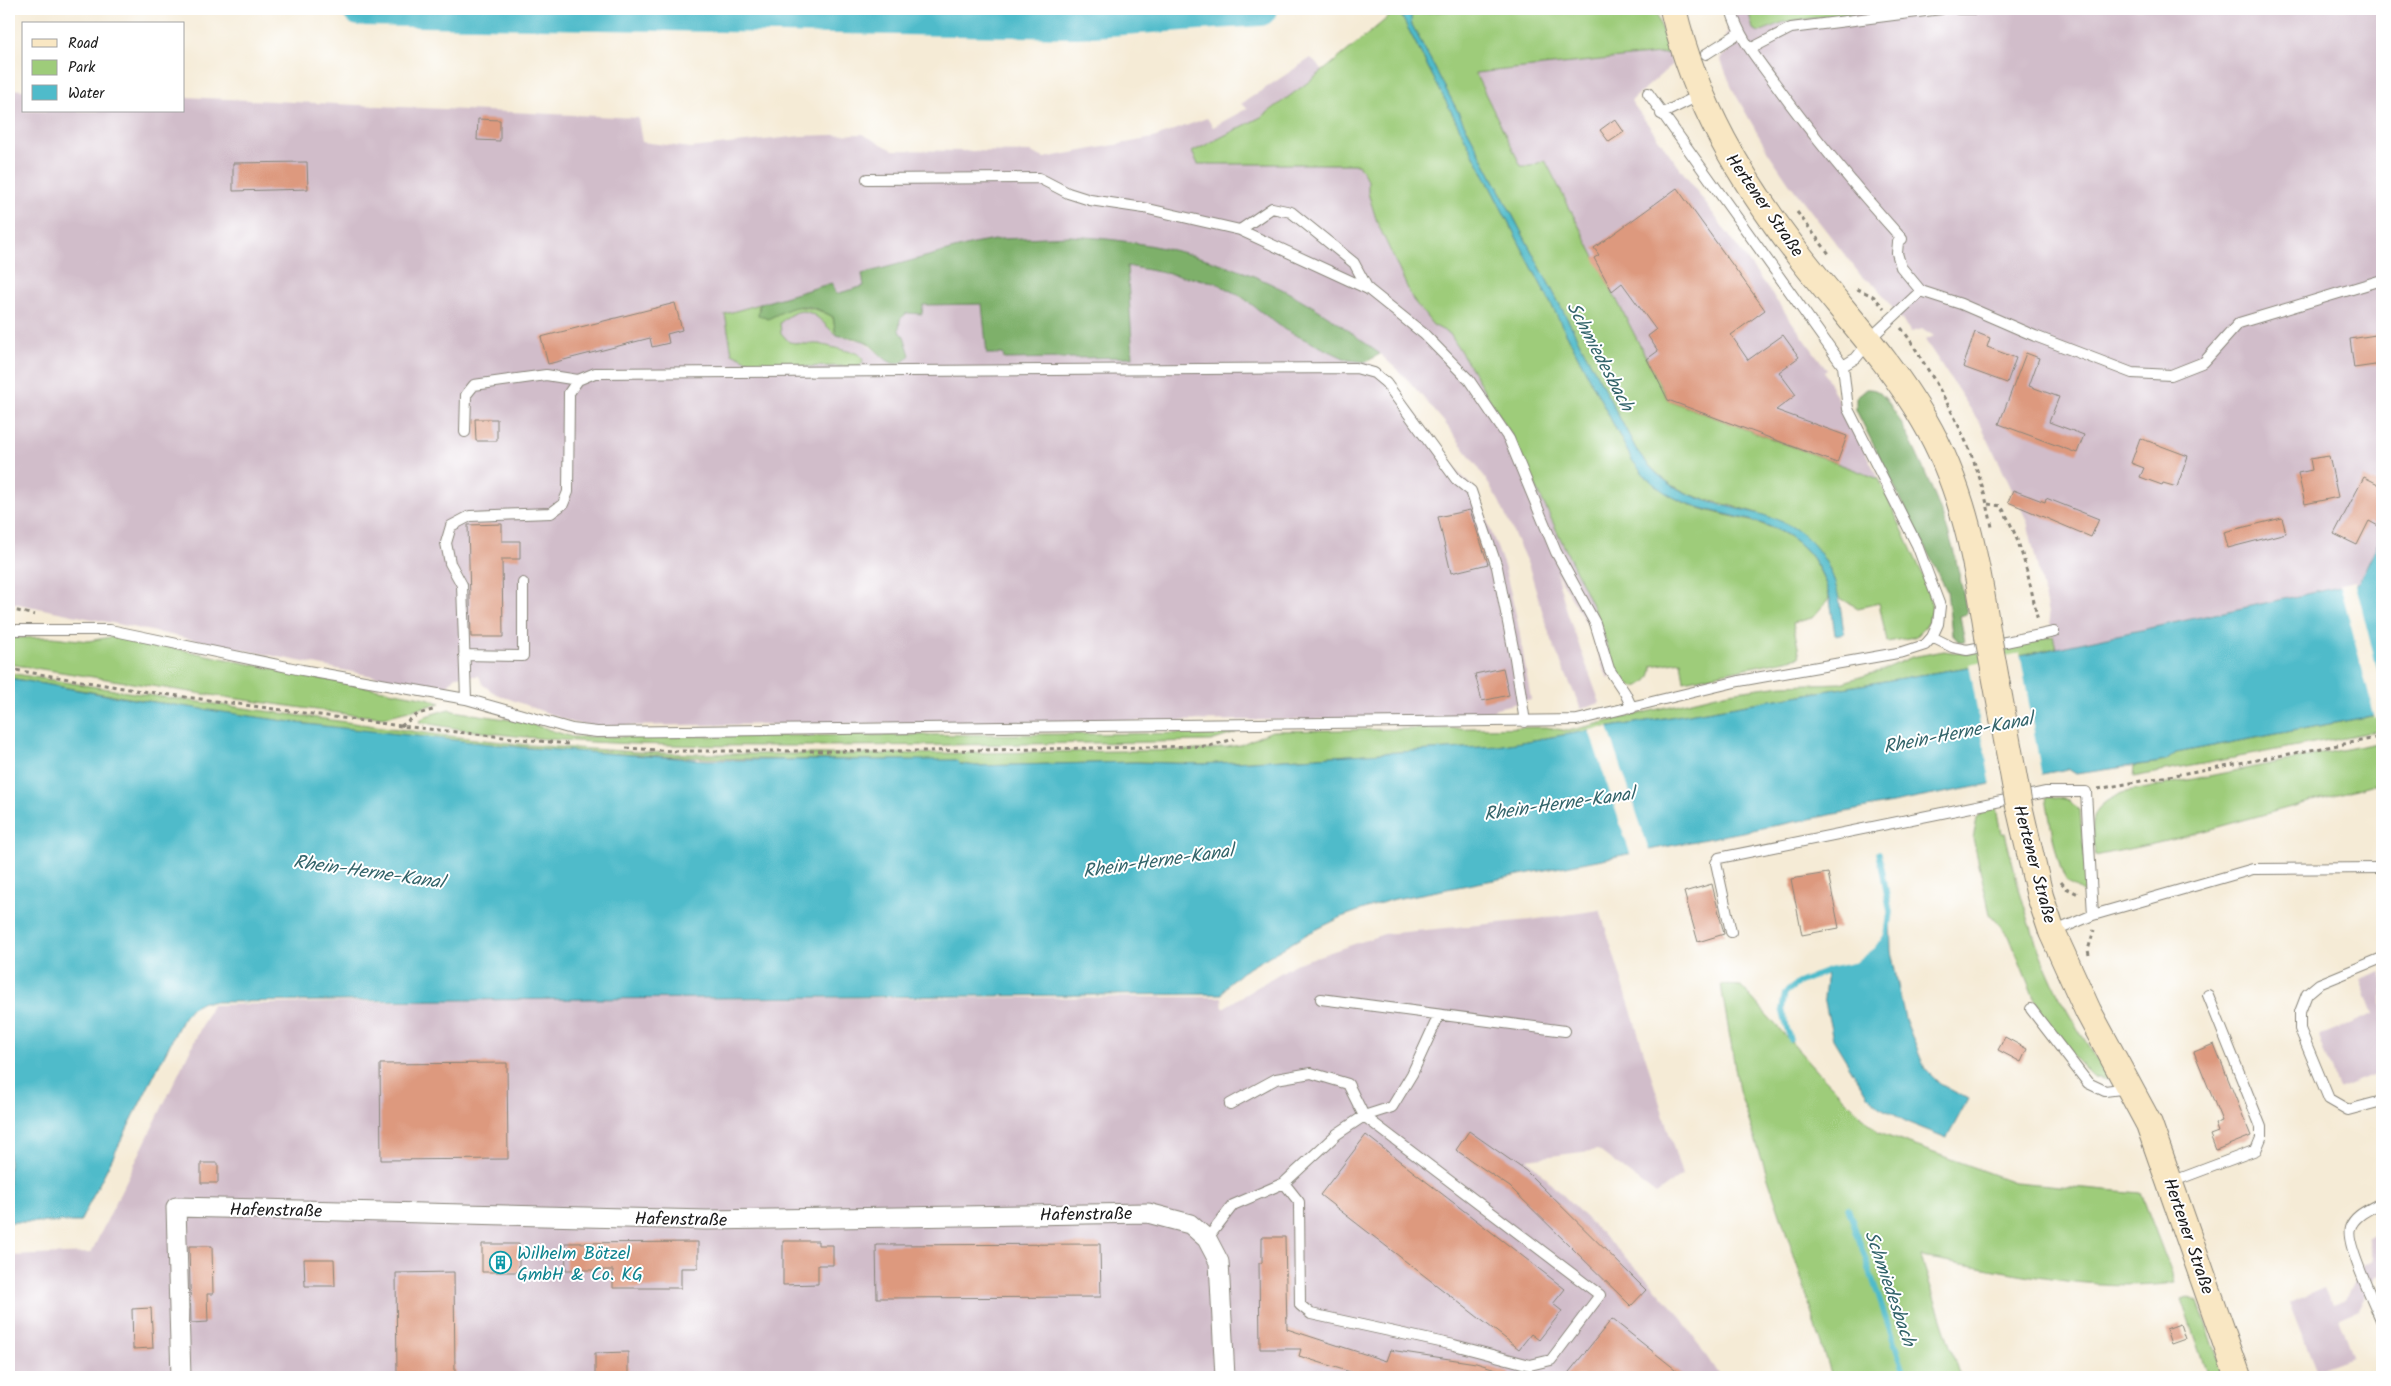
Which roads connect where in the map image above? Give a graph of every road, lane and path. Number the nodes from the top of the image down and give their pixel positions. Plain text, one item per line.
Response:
1 (1941, 9) edge
2 (1958, 9) edge
3 (1984, 9) edge
4 (1731, 10) edge
5 (1675, 14) edge
6 (1739, 33) junction
7 (1750, 49) junction
8 (1695, 53) junction
9 (1648, 93) dead end
10 (1700, 95) junction
11 (1661, 114) junction
12 (867, 179) dead end
13 (1794, 208) dead end
14 (1240, 230) junction
15 (1835, 262) dead end
16 (2382, 280) edge
17 (1853, 284) dead end
18 (1368, 289) junction
19 (1921, 291) junction
20 (1892, 318) junction
21 (1870, 343) junction
22 (1843, 366) junction
23 (578, 380) junction
24 (465, 432) dead end
25 (523, 583) dead end
26 (9, 630) edge
27 (2054, 632) dead end
28 (2040, 634) junction
29 (1932, 637) junction
30 (464, 655) junction
31 (452, 696) junction
32 (466, 699) junction
33 (1632, 708) junction
34 (1525, 722) junction
35 (401, 726) dead end
36 (2382, 737) edge
37 (2086, 792) junction
38 (2382, 868) edge
39 (2057, 874) dead end
40 (2093, 916) junction
41 (1731, 932) dead end
42 (2052, 932) junction
43 (2382, 958) edge
44 (2090, 959) dead end
45 (2208, 995) dead end
46 (1321, 999) dead end
47 (2031, 1009) dead end
48 (1439, 1015) junction
49 (1565, 1032) dead end
50 (2130, 1088) junction
51 (2382, 1101) edge
52 (1230, 1104) dead end
53 (1364, 1116) junction
54 (2171, 1182) junction
55 (1284, 1183) junction
56 (2382, 1202) edge
57 (1207, 1239) junction
58 (2382, 1322) edge
59 (181, 1377) edge
60 (1225, 1377) edge
61 (2238, 1377) edge

1 - 7 lane
2 - 3 lane
4 - 6 lane
5 - 8 main road, Hertener Straße
6 - 7 lane
6 - 8 lane
7 - 19 lane
8 - 10 main road, Hertener Straße
9 - 11 lane, Hertener Straße
10 - 11 lane
10 - 21 main road, Hertener Straße
11 - 22 lane, Hertener Straße
12 - 14 lane
13 - 15 path
14 - 18 lane
14 - 18 lane
16 - 19 lane
17 - 20 path
18 - 33 lane
19 - 20 lane
20 - 21 lane
20 - 28 path
21 - 22 lane
21 - 42 main road, Hertener Straße, bridge
22 - 29 lane
23 - 24 lane
23 - 30 lane
23 - 34 lane
25 - 30 lane
26 - 31 lane
27 - 28 lane
28 - 29 lane
29 - 33 lane
30 - 32 lane
31 - 32 lane
31 - 35 path
32 - 34 lane
33 - 34 lane
36 - 37 path
37 - 40 lane
37 - 41 lane
38 - 40 lane
39 - 40 path, Hertener Straße
40 - 42 lane
40 - 44 path
42 - 50 main road, Hertener Straße
43 - 51 lane
45 - 54 lane
46 - 48 lane
47 - 50 lane
48 - 49 lane
48 - 53 lane
50 - 54 main road, Hertener Straße
52 - 53 lane
53 - 55 lane
53 - 55 lane
54 - 61 main road, Hertener Straße
55 - 57 lane
56 - 58 lane
57 - 59 street, Hafenstraße
57 - 60 street, Hafenstraße

